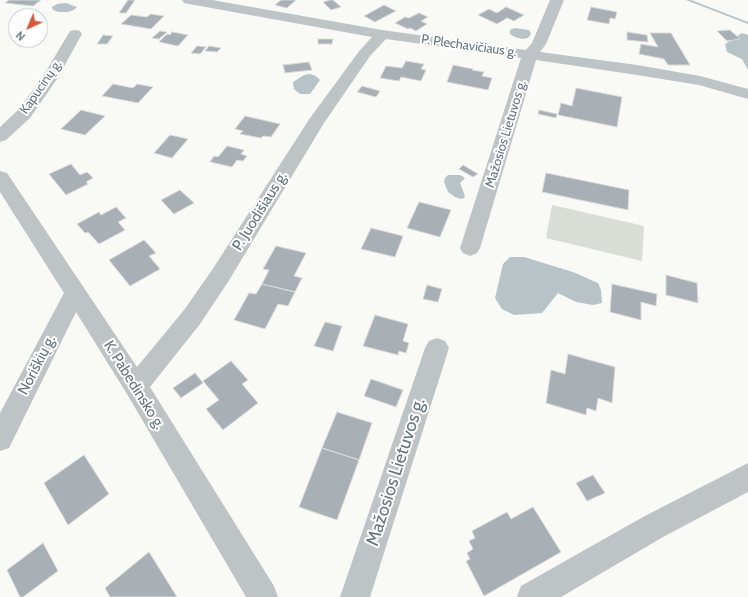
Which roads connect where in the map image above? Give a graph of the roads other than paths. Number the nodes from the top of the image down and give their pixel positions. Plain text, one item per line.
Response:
1 (189, 0) edge
2 (557, 0) edge
3 (208, 1) edge
4 (75, 34) dead end
5 (382, 34) junction
6 (530, 54) junction
7 (748, 94) edge
8 (0, 136) edge
9 (0, 177) edge
10 (470, 248) dead end
11 (75, 292) junction
12 (437, 348) dead end
13 (136, 386) junction
14 (0, 439) edge
15 (748, 477) edge
16 (263, 597) edge
17 (355, 597) edge
18 (532, 597) edge

1 - 3 street, P. Plechavičiaus g.
2 - 6 street, Mažosios Lietuvos g.
3 - 5 street, P. Plechavičiaus g.
4 - 8 street, Kapucinų g.
5 - 6 street, P. Plechavičiaus g.
5 - 13 street, P. Juodišiaus g.
6 - 7 street, P. Plechavičiaus g.
6 - 10 street, Mažosios Lietuvos g.
9 - 11 street, K. Pabedinsko g.
11 - 13 street, K. Pabedinsko g.
11 - 14 street, Noriškių g.
12 - 17 street, Mažosios Lietuvos g.
13 - 16 street, K. Pabedinsko g.
15 - 18 street

